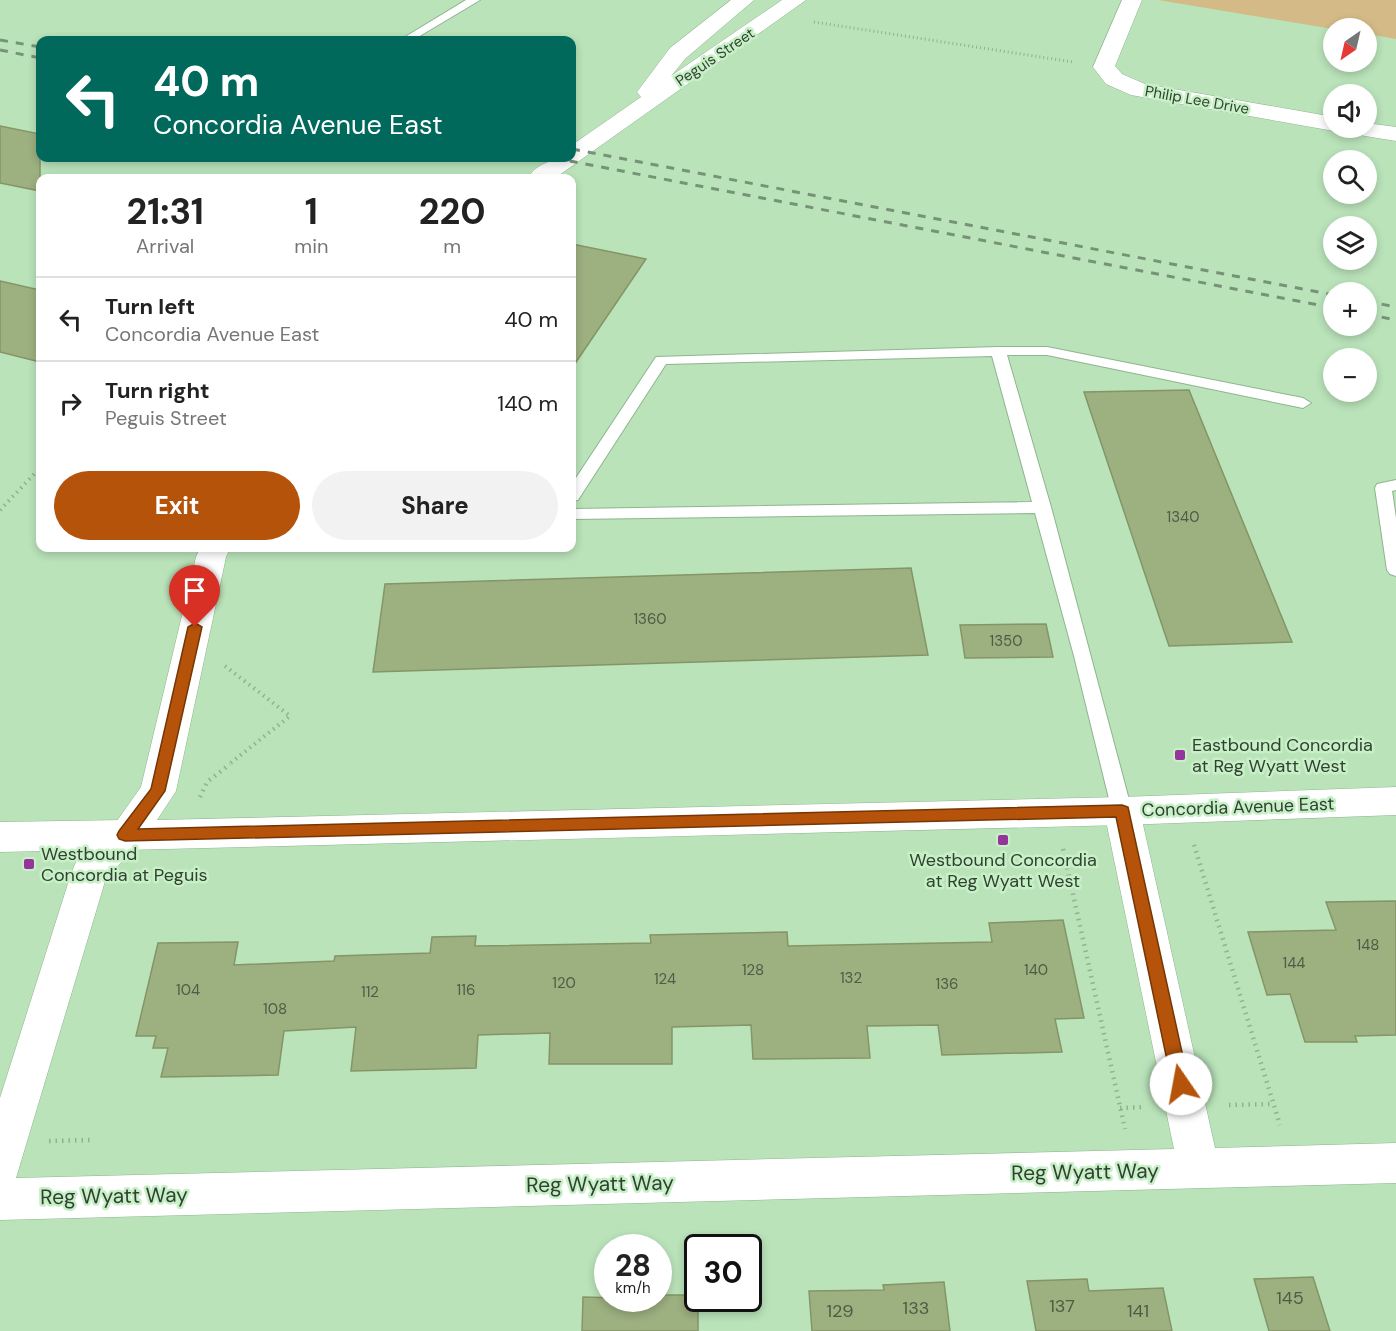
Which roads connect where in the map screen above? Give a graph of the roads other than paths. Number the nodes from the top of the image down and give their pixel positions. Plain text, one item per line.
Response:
1 (474, 0) edge
2 (744, 0) edge
3 (796, 0) edge
4 (1132, 0) edge
5 (413, 36) edge
6 (633, 112) junction
7 (1323, 122) edge
8 (1377, 131) edge
9 (1396, 134) edge
10 (576, 152) edge
11 (562, 162) edge
12 (545, 174) edge
13 (998, 351) junction
14 (1303, 403) dead end
15 (1396, 485) edge
16 (576, 490) edge
17 (1042, 507) junction
18 (576, 514) edge
19 (213, 552) edge
20 (1396, 570) edge
21 (1396, 801) edge
22 (1122, 811) junction
23 (125, 835) junction
24 (0, 837) edge
25 (1396, 1162) edge
26 (0, 1166) edge
27 (1199, 1169) junction
28 (0, 1199) edge

1 - 5 lane
2 - 6 street, Peguis Street
3 - 6 street, Peguis Street
4 - 7 street, Philip Lee Drive
6 - 10 street, Peguis Street
8 - 9 street
11 - 12 street, Peguis Street
13 - 14 lane
13 - 16 lane
13 - 17 lane
15 - 20 lane
17 - 18 lane
17 - 22 lane
19 - 23 street
21 - 22 street, Concordia Avenue East
22 - 23 street, Concordia Avenue East
22 - 27 street
23 - 24 street, Concordia Avenue East
23 - 26 street
25 - 27 street, Reg Wyatt Way
27 - 28 street, Reg Wyatt Way

